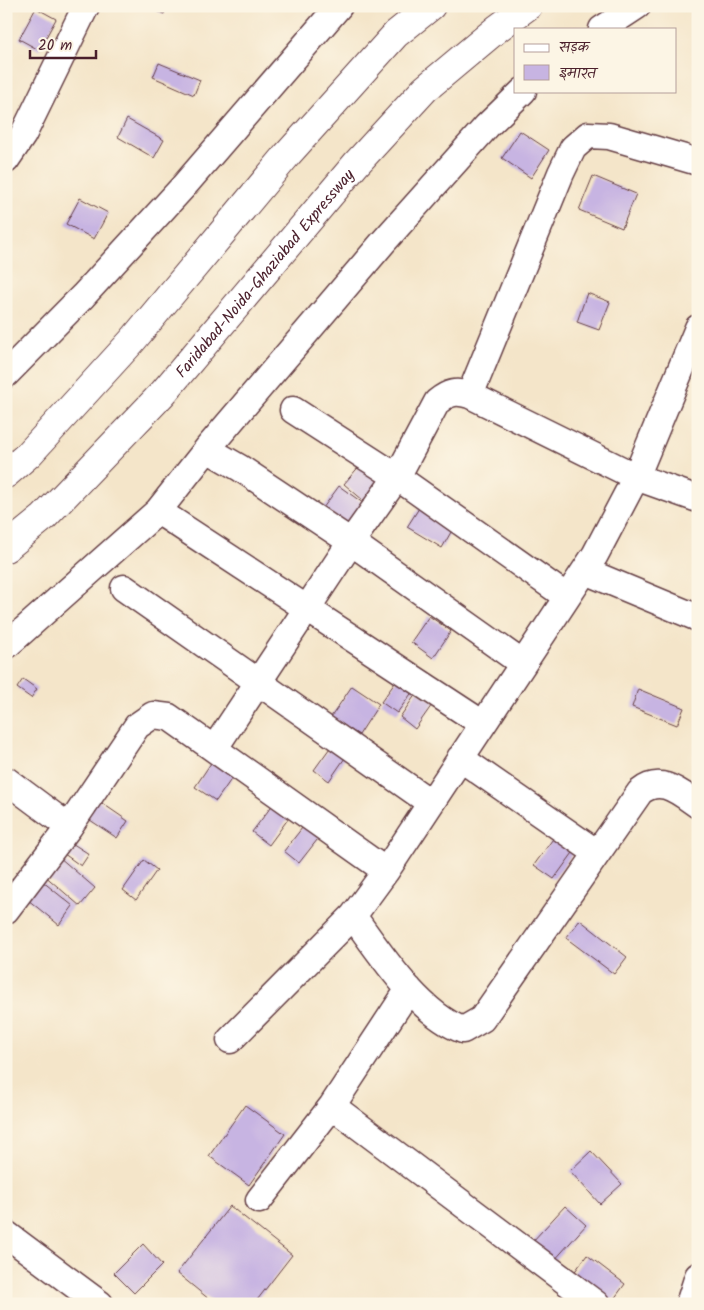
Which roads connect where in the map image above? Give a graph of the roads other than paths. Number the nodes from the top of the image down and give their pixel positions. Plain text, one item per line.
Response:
1 (86, 6) edge
2 (340, 6) edge
3 (431, 6) edge
4 (528, 6) edge
5 (637, 6) edge
6 (604, 28) edge
7 (523, 92) edge
8 (6, 160) edge
9 (698, 162) edge
10 (698, 328) edge
11 (6, 374) edge
12 (470, 395) junction
13 (293, 410) dead end
14 (207, 449) junction
15 (6, 474) edge
16 (397, 477) junction
17 (636, 478) junction
18 (698, 499) edge
19 (158, 511) junction
20 (351, 542) junction
21 (6, 548) edge
22 (585, 571) junction
23 (124, 588) dead end
24 (567, 597) junction
25 (309, 608) junction
26 (698, 618) edge
27 (6, 646) edge
28 (523, 664) junction
29 (259, 683) junction
30 (483, 724) junction
31 (214, 749) junction
32 (460, 758) junction
33 (6, 780) edge
34 (430, 803) junction
35 (698, 805) edge
36 (69, 826) junction
37 (597, 853) junction
38 (386, 871) junction
39 (6, 910) edge
40 (353, 916) junction
41 (409, 989) junction
42 (230, 1040) dead end
43 (332, 1106) junction
44 (259, 1200) dead end
45 (6, 1234) edge
46 (698, 1276) edge
47 (100, 1304) edge
48 (596, 1304) edge
49 (689, 1304) edge

1 - 8 street
2 - 11 street
3 - 15 main road
4 - 21 main road, Faridabad-Noida-Ghaziabad Expressway
5 - 6 street
7 - 14 street
9 - 12 street
10 - 17 street
12 - 16 street
12 - 17 street
13 - 16 street
14 - 19 street
14 - 20 street
16 - 20 street
16 - 24 street
17 - 18 street
17 - 22 street
19 - 25 street
19 - 27 street
20 - 25 street
20 - 28 street
22 - 24 street
22 - 26 street
23 - 29 street
24 - 28 street
25 - 29 street
25 - 30 street
28 - 30 street
29 - 31 street
29 - 34 street
30 - 32 street
31 - 36 street
31 - 38 street
32 - 34 street
32 - 37 street
33 - 36 street
34 - 38 street
35 - 37 street
36 - 39 street
37 - 41 street
38 - 40 street
40 - 41 street
40 - 42 street
41 - 43 street
43 - 44 street
43 - 48 street
45 - 47 street
46 - 49 street

